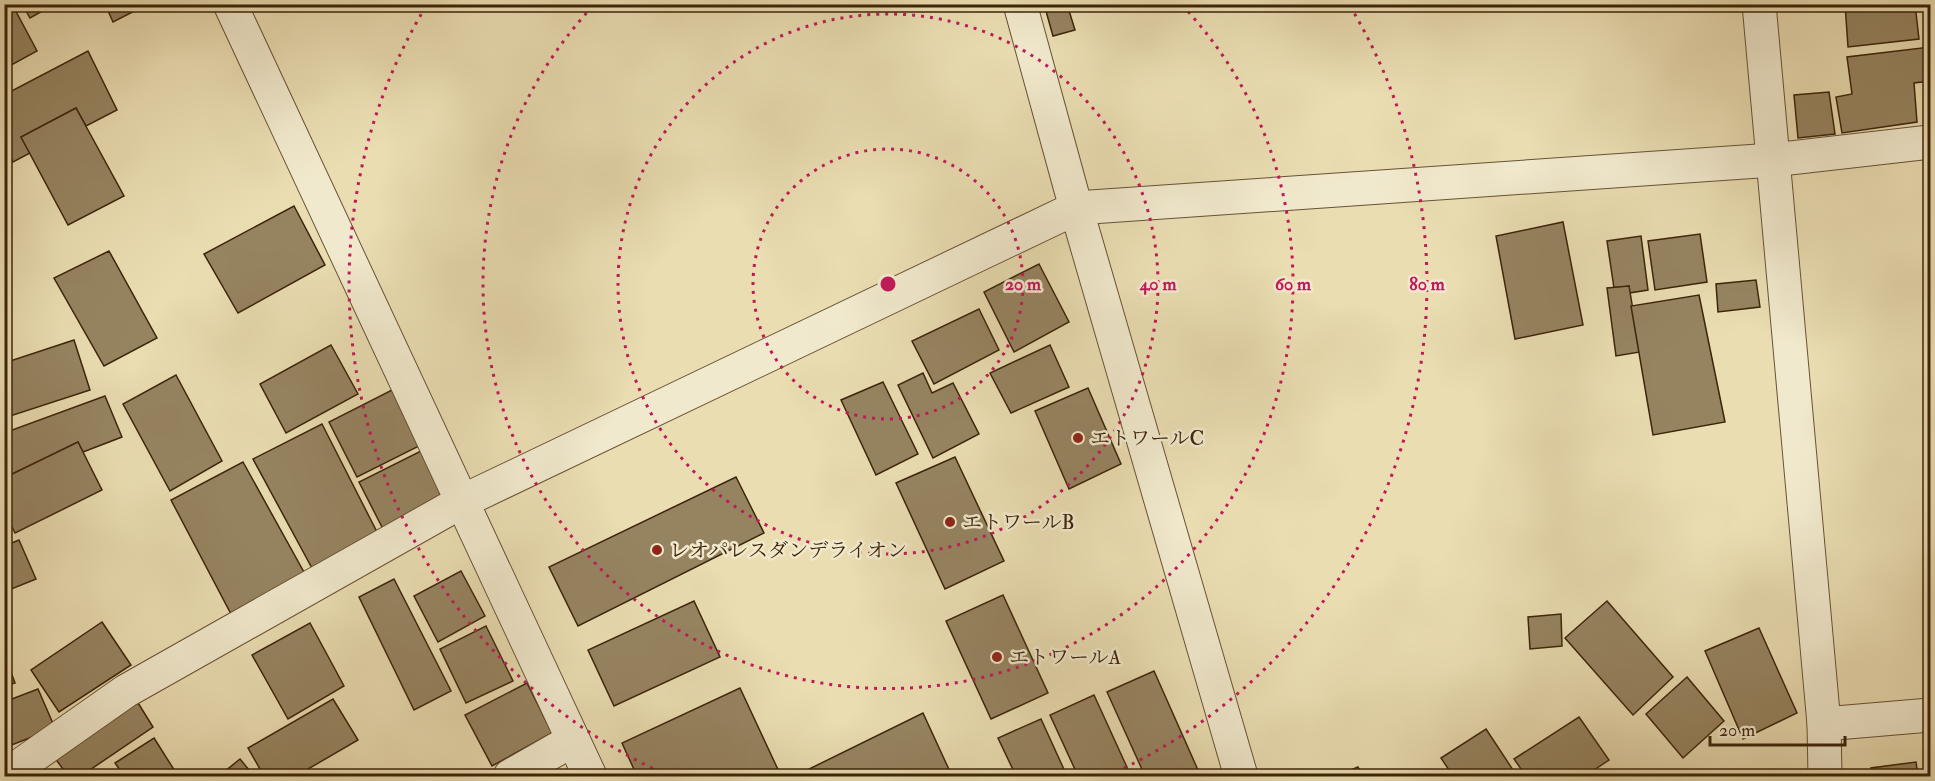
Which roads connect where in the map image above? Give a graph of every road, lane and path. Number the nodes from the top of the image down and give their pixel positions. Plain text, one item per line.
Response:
1 (230, 4) edge
2 (1020, 4) edge
3 (1759, 4) edge
4 (1930, 142) edge
5 (1773, 160) junction
6 (1076, 208) junction
7 (460, 502) junction
8 (1930, 715) edge
9 (1824, 724) junction
10 (573, 740) junction
11 (5, 777) edge
12 (510, 777) edge
13 (590, 777) edge
14 (1241, 777) edge
15 (1825, 777) edge

1 - 7 street
2 - 6 street
3 - 5 street
4 - 5 street
5 - 6 street
5 - 9 street
6 - 7 street
6 - 14 street
7 - 10 street
7 - 11 street
8 - 9 street
9 - 15 street
10 - 12 street
10 - 13 street

